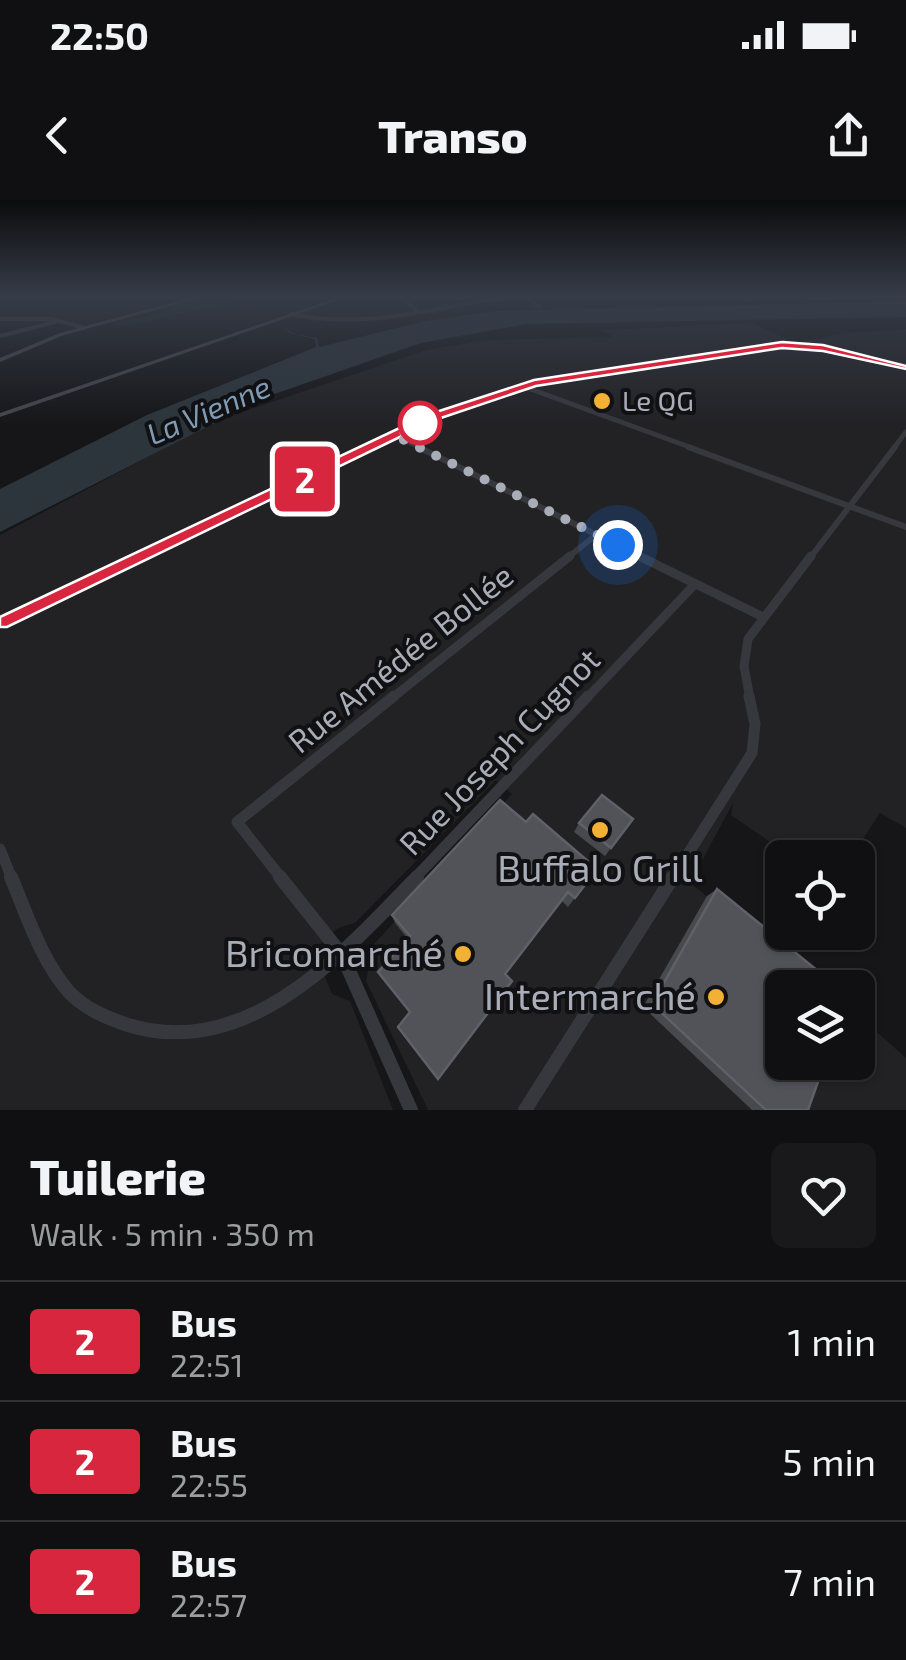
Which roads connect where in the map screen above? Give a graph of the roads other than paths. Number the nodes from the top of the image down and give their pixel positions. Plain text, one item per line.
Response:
1 (54, 339) edge
2 (218, 339) edge
3 (0, 360) edge
4 (906, 366) edge
5 (526, 387) junction
6 (0, 415) edge
7 (906, 432) edge
8 (396, 436) junction
9 (849, 506) junction
10 (906, 526) edge
11 (596, 535) junction
12 (696, 584) junction
13 (763, 618) junction
14 (0, 622) edge
15 (0, 849) edge
16 (342, 955) junction
17 (411, 1110) edge
18 (525, 1110) edge

1 - 3 street
2 - 6 street
4 - 5 street
5 - 8 street
5 - 9 street
7 - 9 street
8 - 11 street
8 - 14 street
9 - 10 street
9 - 13 street
11 - 12 street
11 - 16 street, Rue Amédée Bollée
12 - 13 street
12 - 16 street, Rue Joseph Cugnot
13 - 18 street
15 - 16 street, Rue Joseph Cugnot
16 - 17 street

